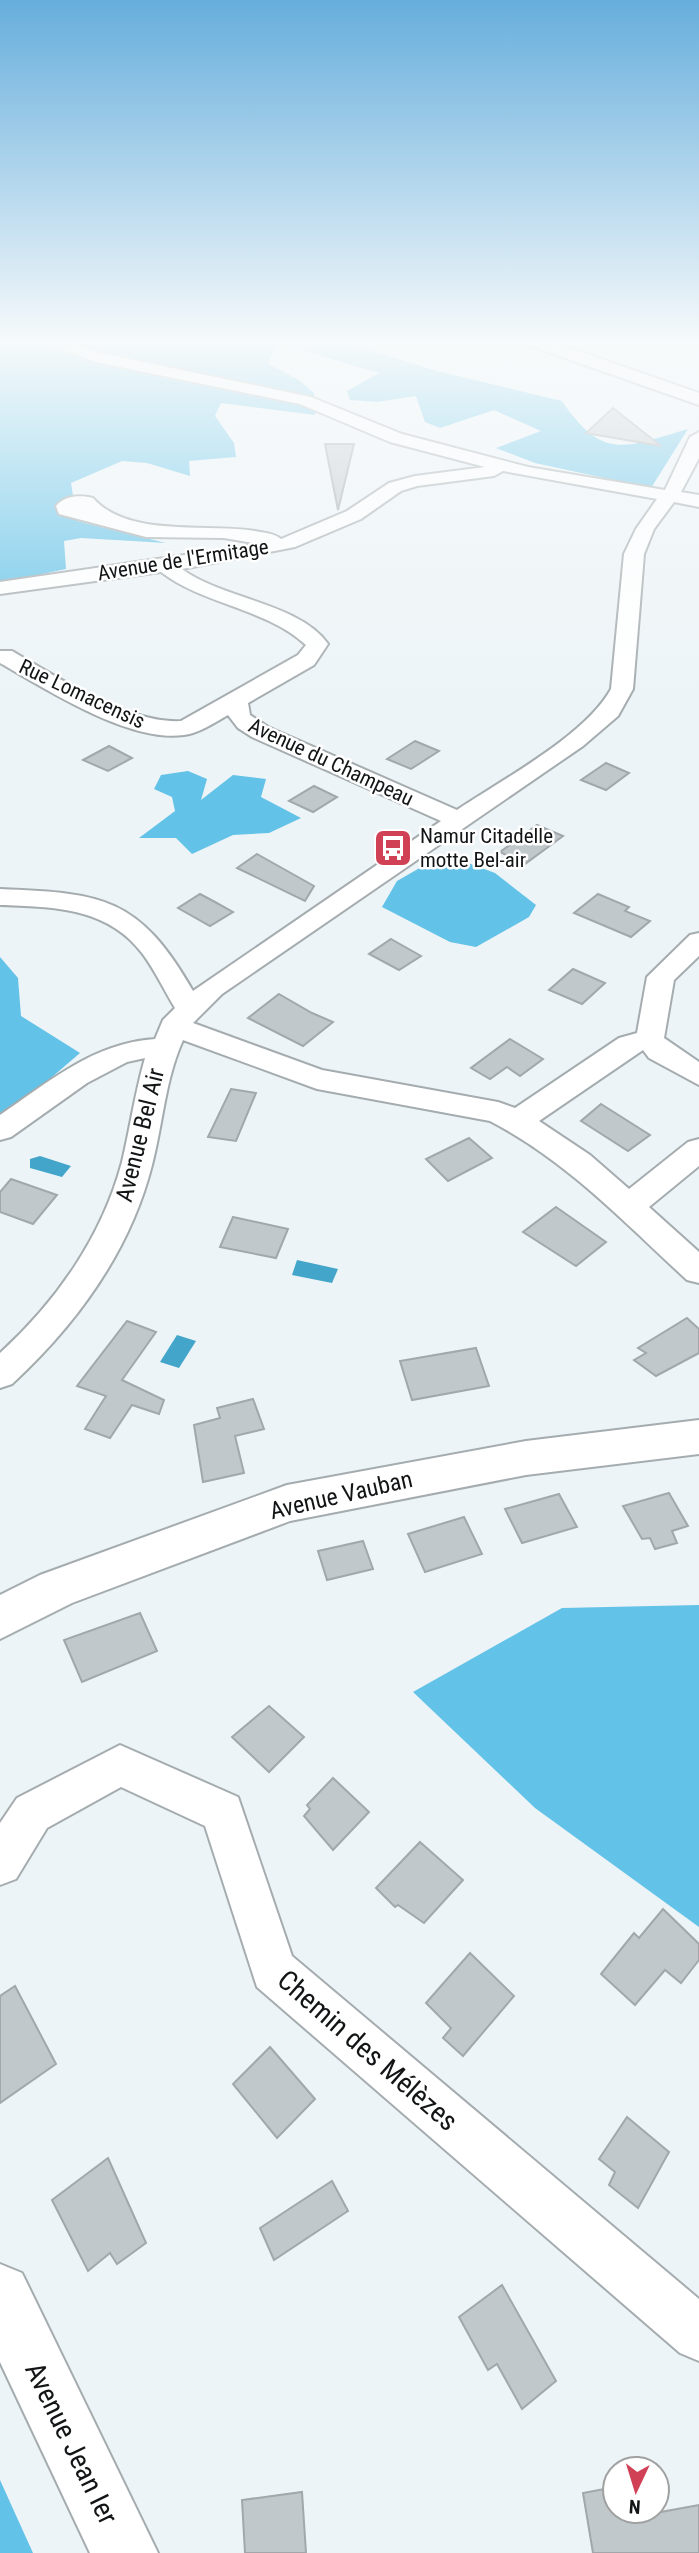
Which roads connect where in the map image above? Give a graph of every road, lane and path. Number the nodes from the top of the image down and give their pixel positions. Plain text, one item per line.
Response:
1 (403, 459) edge
2 (478, 459) edge
3 (688, 459) edge
4 (528, 472) junction
5 (395, 487) junction
6 (670, 497) junction
7 (699, 501) edge
8 (121, 522) dead end
9 (288, 543) junction
10 (166, 566) junction
11 (0, 588) edge
12 (4, 656) dead end
13 (237, 700) junction
14 (459, 820) junction
15 (0, 897) edge
16 (699, 942) edge
17 (175, 1027) junction
18 (650, 1039) junction
19 (699, 1075) edge
20 (518, 1121) junction
21 (0, 1130) edge
22 (699, 1150) edge
23 (627, 1208) junction
24 (699, 1270) edge
25 (0, 1374) edge
26 (699, 1437) edge
27 (0, 1618) edge
28 (0, 1863) edge
29 (0, 2295) edge
30 (699, 2334) edge
31 (125, 2553) edge

1 - 5 street
2 - 4 street, Avenue de l'Ermitage
3 - 6 street
4 - 5 street, Avenue de l'Ermitage
4 - 6 street, Avenue de l'Ermitage
5 - 9 street, Avenue de l'Ermitage
6 - 7 street, Avenue de l'Ermitage
6 - 14 street
8 - 9 street
9 - 10 street, Avenue de l'Ermitage
10 - 11 street, Avenue de l'Ermitage
10 - 13 street, Avenue du Champeau
12 - 13 street, Rue Lomacensis
13 - 14 street, Avenue du Champeau
14 - 17 street
15 - 17 street
16 - 18 street
17 - 20 street
17 - 21 street
17 - 25 street, Avenue Bel Air
18 - 19 street
18 - 20 street
20 - 23 street
22 - 23 street
23 - 24 street
26 - 27 main road, Avenue Vauban
28 - 30 street, Chemin des Mélèzes
29 - 31 main road, Avenue Jean Ier

